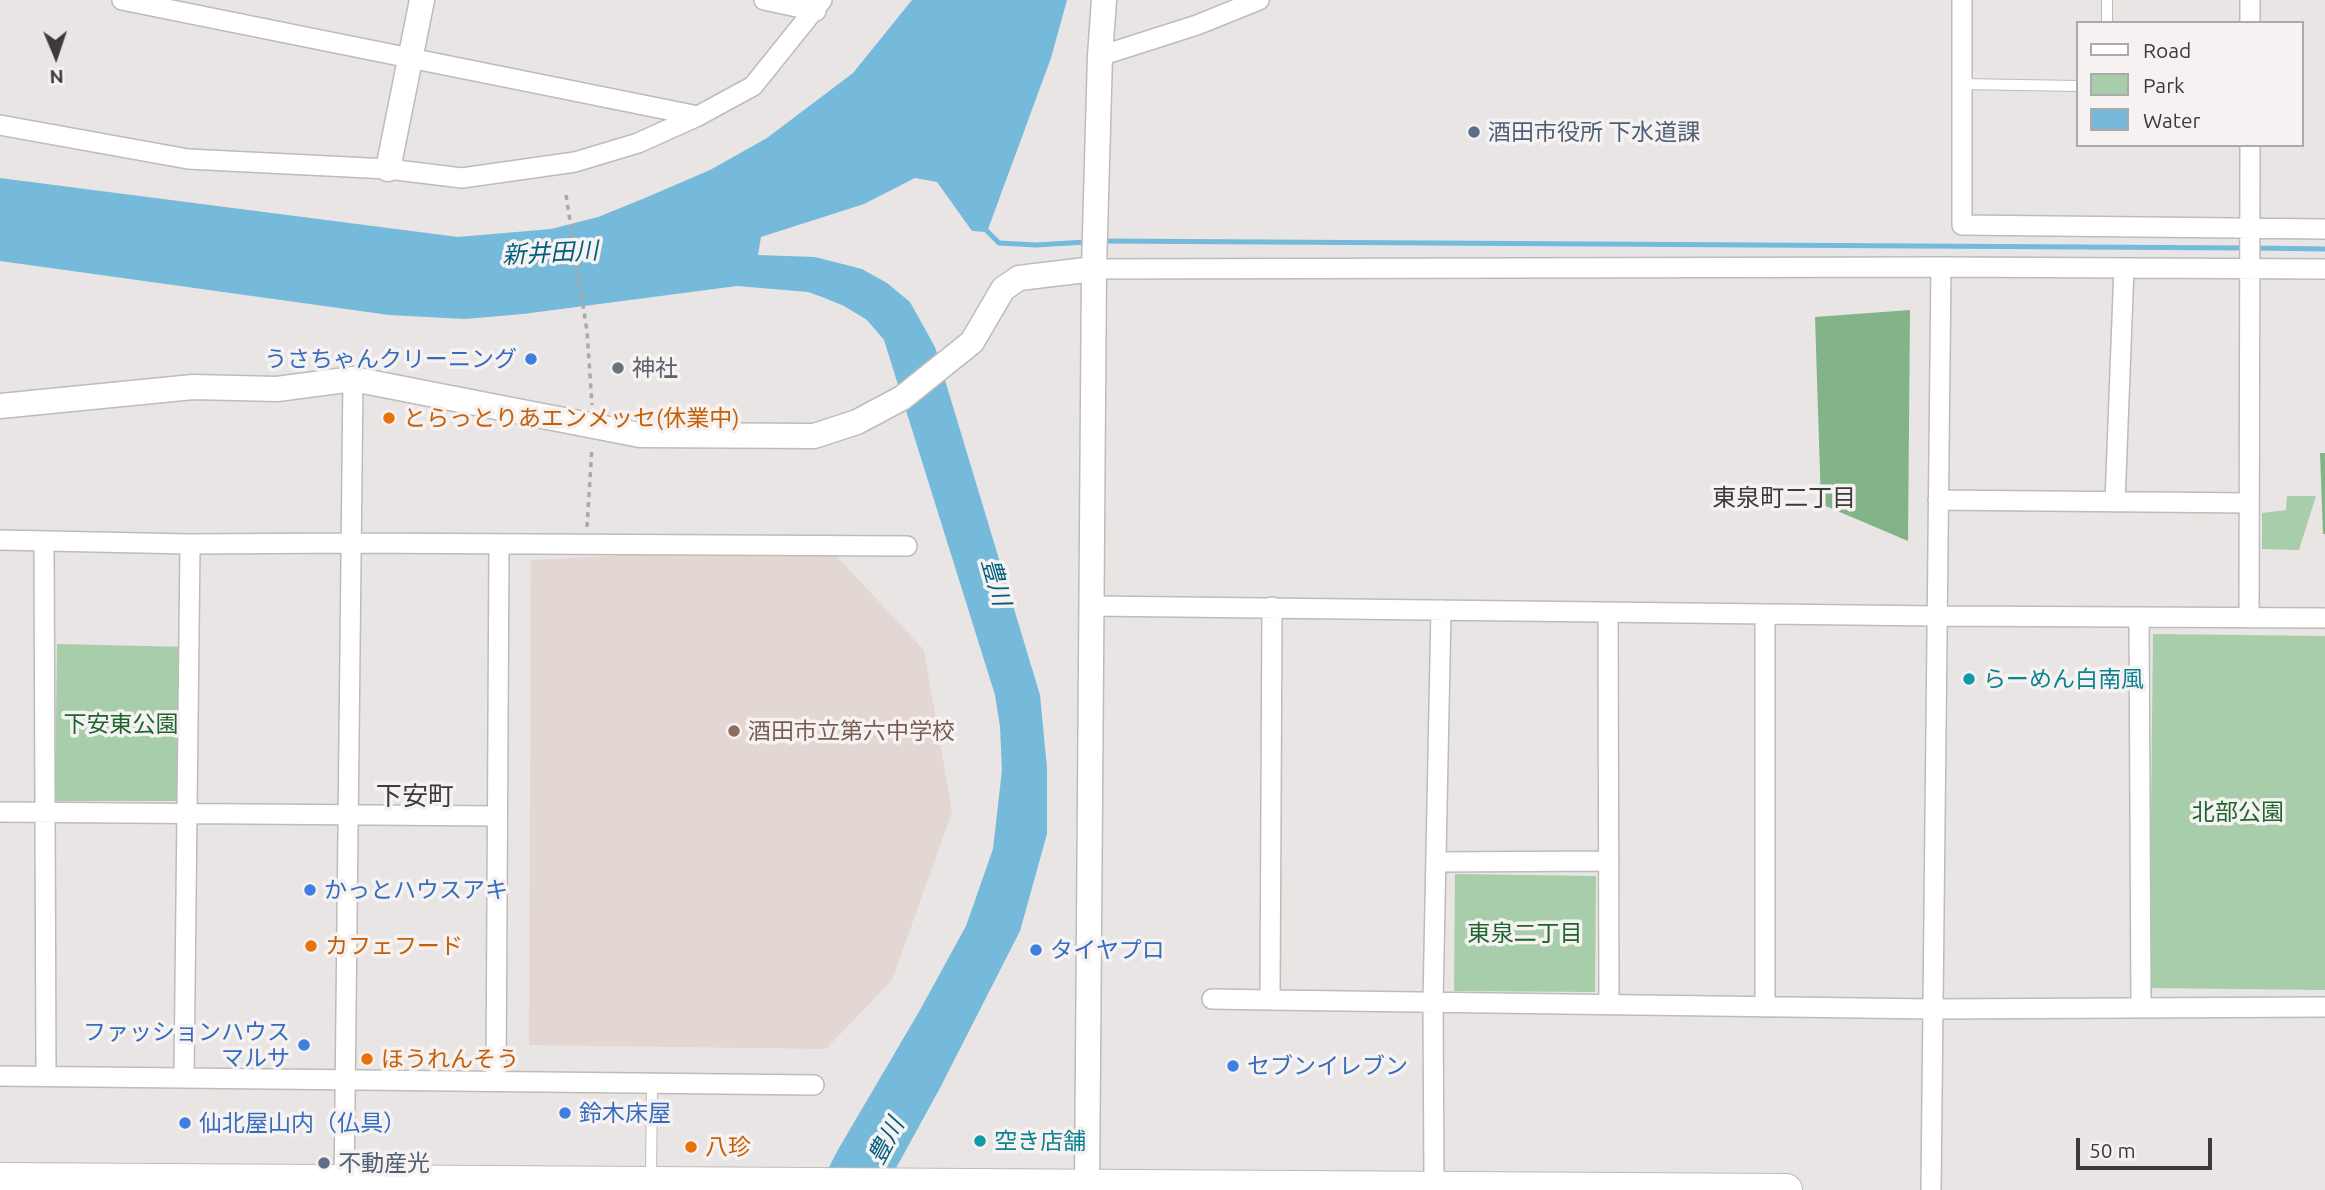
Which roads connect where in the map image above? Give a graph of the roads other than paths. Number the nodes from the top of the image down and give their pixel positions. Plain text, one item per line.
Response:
1 (121, 0) edge
2 (422, 0) edge
3 (764, 0) edge
4 (1104, 0) edge
5 (1259, 0) edge
6 (1962, 0) edge
7 (2107, 0) edge
8 (2250, 0) edge
9 (819, 5) edge
10 (2107, 21) edge
11 (2250, 21) edge
12 (1100, 56) junction
13 (411, 57) junction
14 (1962, 84) junction
15 (2076, 86) edge
16 (698, 116) junction
17 (0, 125) edge
18 (2250, 147) edge
19 (388, 169) junction
20 (2250, 229) junction
21 (2325, 229) edge
22 (1941, 267) junction
23 (2124, 268) junction
24 (1094, 269) junction
25 (2250, 269) junction
26 (2325, 269) edge
27 (353, 379) junction
28 (0, 407) edge
29 (1938, 500) junction
30 (2115, 502) junction
31 (2249, 503) junction
32 (0, 540) edge
33 (44, 541) junction
34 (351, 543) junction
35 (190, 544) junction
36 (499, 544) junction
37 (906, 547) dead end
38 (1093, 607) junction
39 (1272, 607) junction
40 (1441, 610) junction
41 (1608, 612) junction
42 (1765, 614) junction
43 (1937, 616) junction
44 (2139, 617) junction
45 (2249, 618) junction
46 (2325, 618) edge
47 (0, 812) edge
48 (45, 813) junction
49 (187, 814) junction
50 (350, 815) junction
51 (497, 816) junction
52 (1436, 862) junction
53 (1609, 862) junction
54 (1212, 999) dead end
55 (1270, 1000) junction
56 (1433, 1002) junction
57 (1609, 1004) junction
58 (1765, 1007) junction
59 (2325, 1007) edge
60 (2141, 1008) junction
61 (1933, 1009) junction
62 (46, 1075) junction
63 (0, 1076) edge
64 (184, 1077) junction
65 (345, 1079) junction
66 (496, 1081) junction
67 (652, 1083) junction
68 (814, 1085) dead end
69 (0, 1179) edge
70 (344, 1186) edge
71 (651, 1187) edge
72 (1087, 1188) edge
73 (1434, 1188) junction
74 (1578, 1189) edge
75 (1786, 1190) edge
76 (1931, 1190) edge

1 - 13 street
2 - 13 street
3 - 9 street
4 - 12 street
5 - 12 street
6 - 14 street
7 - 10 lane
8 - 11 street
9 - 16 street
12 - 24 street
13 - 16 street
13 - 19 street
14 - 15 lane
14 - 20 street
16 - 19 street
17 - 19 street
18 - 20 street
20 - 21 street
20 - 25 street
22 - 23 street
22 - 24 street
22 - 29 street
23 - 25 street
23 - 30 street
24 - 27 street
24 - 38 street
25 - 26 street
25 - 31 street
27 - 28 street
27 - 34 street
29 - 30 street
29 - 43 street
30 - 31 street
31 - 45 street
32 - 33 street
33 - 35 street
33 - 48 street
34 - 35 street
34 - 36 street
34 - 50 street
35 - 49 street
36 - 37 street
36 - 51 street
38 - 39 street
38 - 72 street
39 - 40 street
39 - 55 street
40 - 41 street
40 - 52 street
41 - 42 street
41 - 53 street
42 - 43 street
42 - 58 street
43 - 44 street
43 - 61 street
44 - 45 street
44 - 60 street
45 - 46 street
47 - 48 street
48 - 49 street
48 - 62 street
49 - 50 street
49 - 64 street
50 - 51 street
50 - 65 street
51 - 66 street
52 - 53 street
52 - 56 street
53 - 57 street
54 - 55 street
55 - 56 street
56 - 57 street
56 - 73 street
57 - 58 street
58 - 61 street
59 - 60 street
60 - 61 street
61 - 76 street
62 - 63 street
62 - 64 street
64 - 65 street
65 - 66 street
65 - 70 street
66 - 67 street
67 - 68 street
67 - 71 lane
69 - 70 main road
70 - 71 main road
71 - 72 main road
72 - 73 main road
73 - 74 main road
74 - 75 main road

